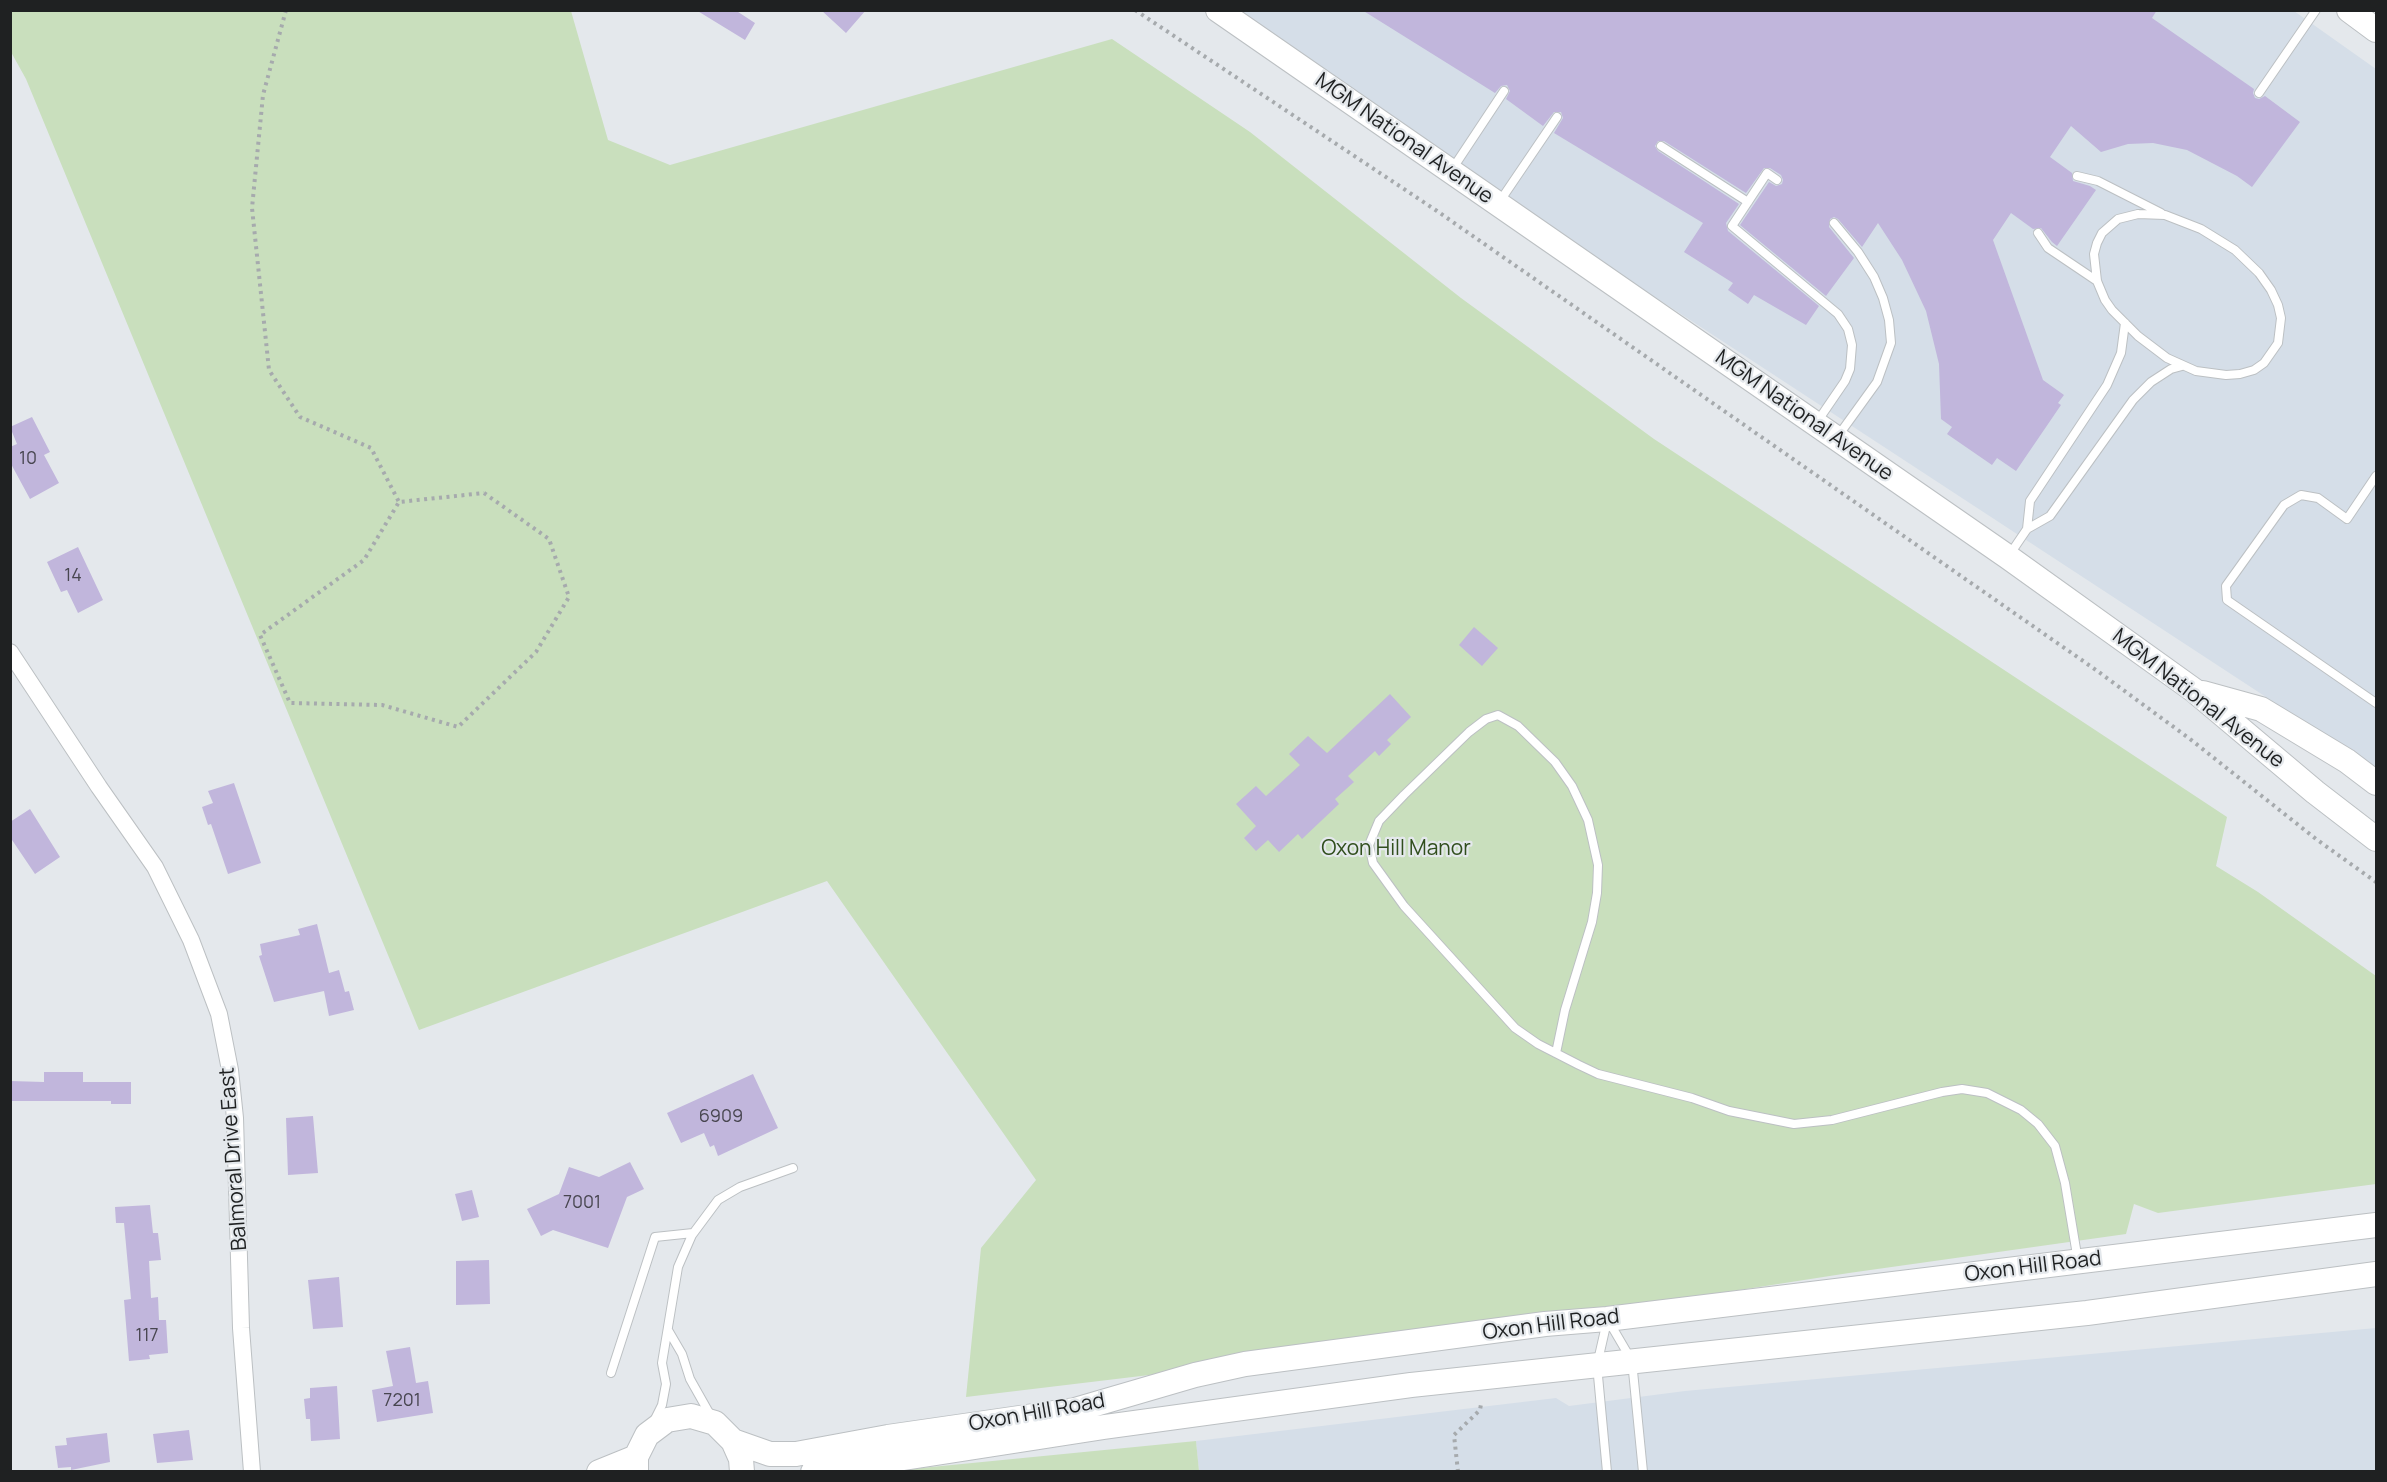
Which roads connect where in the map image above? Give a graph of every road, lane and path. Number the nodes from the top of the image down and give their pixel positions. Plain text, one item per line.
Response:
1 (286, 10) edge
2 (1135, 10) edge
3 (1218, 10) edge
4 (2316, 10) edge
5 (2349, 10) edge
6 (2376, 30) edge
7 (1504, 91) dead end
8 (2259, 93) dead end
9 (1557, 117) dead end
10 (1661, 146) dead end
11 (1451, 172) junction
12 (2077, 176) dead end
13 (1777, 180) dead end
14 (1748, 202) junction
15 (1498, 204) junction
16 (2165, 215) junction
17 (1834, 224) dead end
18 (2038, 232) dead end
19 (2097, 281) junction
20 (2125, 323) junction
21 (2182, 366) junction
22 (1816, 424) junction
23 (1836, 438) junction
24 (2376, 476) edge
25 (399, 502) junction
26 (2027, 530) junction
27 (2008, 557) junction
28 (10, 652) edge
29 (2195, 691) junction
30 (2376, 703) edge
31 (2376, 783) edge
32 (2376, 839) edge
33 (2376, 882) edge
34 (1556, 1053) junction
35 (793, 1168) dead end
36 (2376, 1225) edge
37 (693, 1233) junction
38 (2078, 1261) junction
39 (2376, 1274) edge
40 (1607, 1319) junction
41 (668, 1330) junction
42 (1632, 1361) junction
43 (1597, 1365) junction
44 (611, 1372) dead end
45 (1481, 1404) dead end
46 (716, 1423) junction
47 (647, 1435) junction
48 (734, 1441) junction
49 (636, 1464) edge
50 (252, 1472) edge
51 (599, 1472) edge
52 (742, 1472) edge
53 (813, 1472) edge
54 (1458, 1472) edge
55 (1607, 1472) edge
56 (1643, 1472) edge

1 - 25 path
2 - 33 path
3 - 11 main road, MGM National Avenue
4 - 8 lane
5 - 6 main road
7 - 11 lane
9 - 15 lane
10 - 14 lane
11 - 15 main road, MGM National Avenue
12 - 16 lane
13 - 14 lane
14 - 22 lane
15 - 22 main road, MGM National Avenue
16 - 19 lane
16 - 21 lane
17 - 23 lane
18 - 19 lane
19 - 20 lane
20 - 21 lane
20 - 26 lane
21 - 26 lane
22 - 23 main road, MGM National Avenue
23 - 27 main road, MGM National Avenue
24 - 30 lane
25 - 25 path
26 - 27 lane
27 - 29 main road, MGM National Avenue
28 - 50 street, Balmoral Drive East
29 - 31 main road
29 - 32 main road, MGM National Avenue
34 - 34 lane
34 - 38 lane
35 - 37 lane
36 - 38 main road, Oxon Hill Road
37 - 41 lane
37 - 44 lane
38 - 40 main road, Oxon Hill Road
39 - 42 main road, Oxon Hill Road
40 - 42 lane
40 - 43 lane
40 - 48 main road, Oxon Hill Road
41 - 46 lane
41 - 47 lane
42 - 43 main road, Oxon Hill Road
42 - 56 lane
43 - 53 main road, Oxon Hill Road
43 - 55 lane
45 - 54 path
46 - 47 main road
46 - 48 main road
47 - 49 main road
48 - 52 main road
49 - 51 main road

